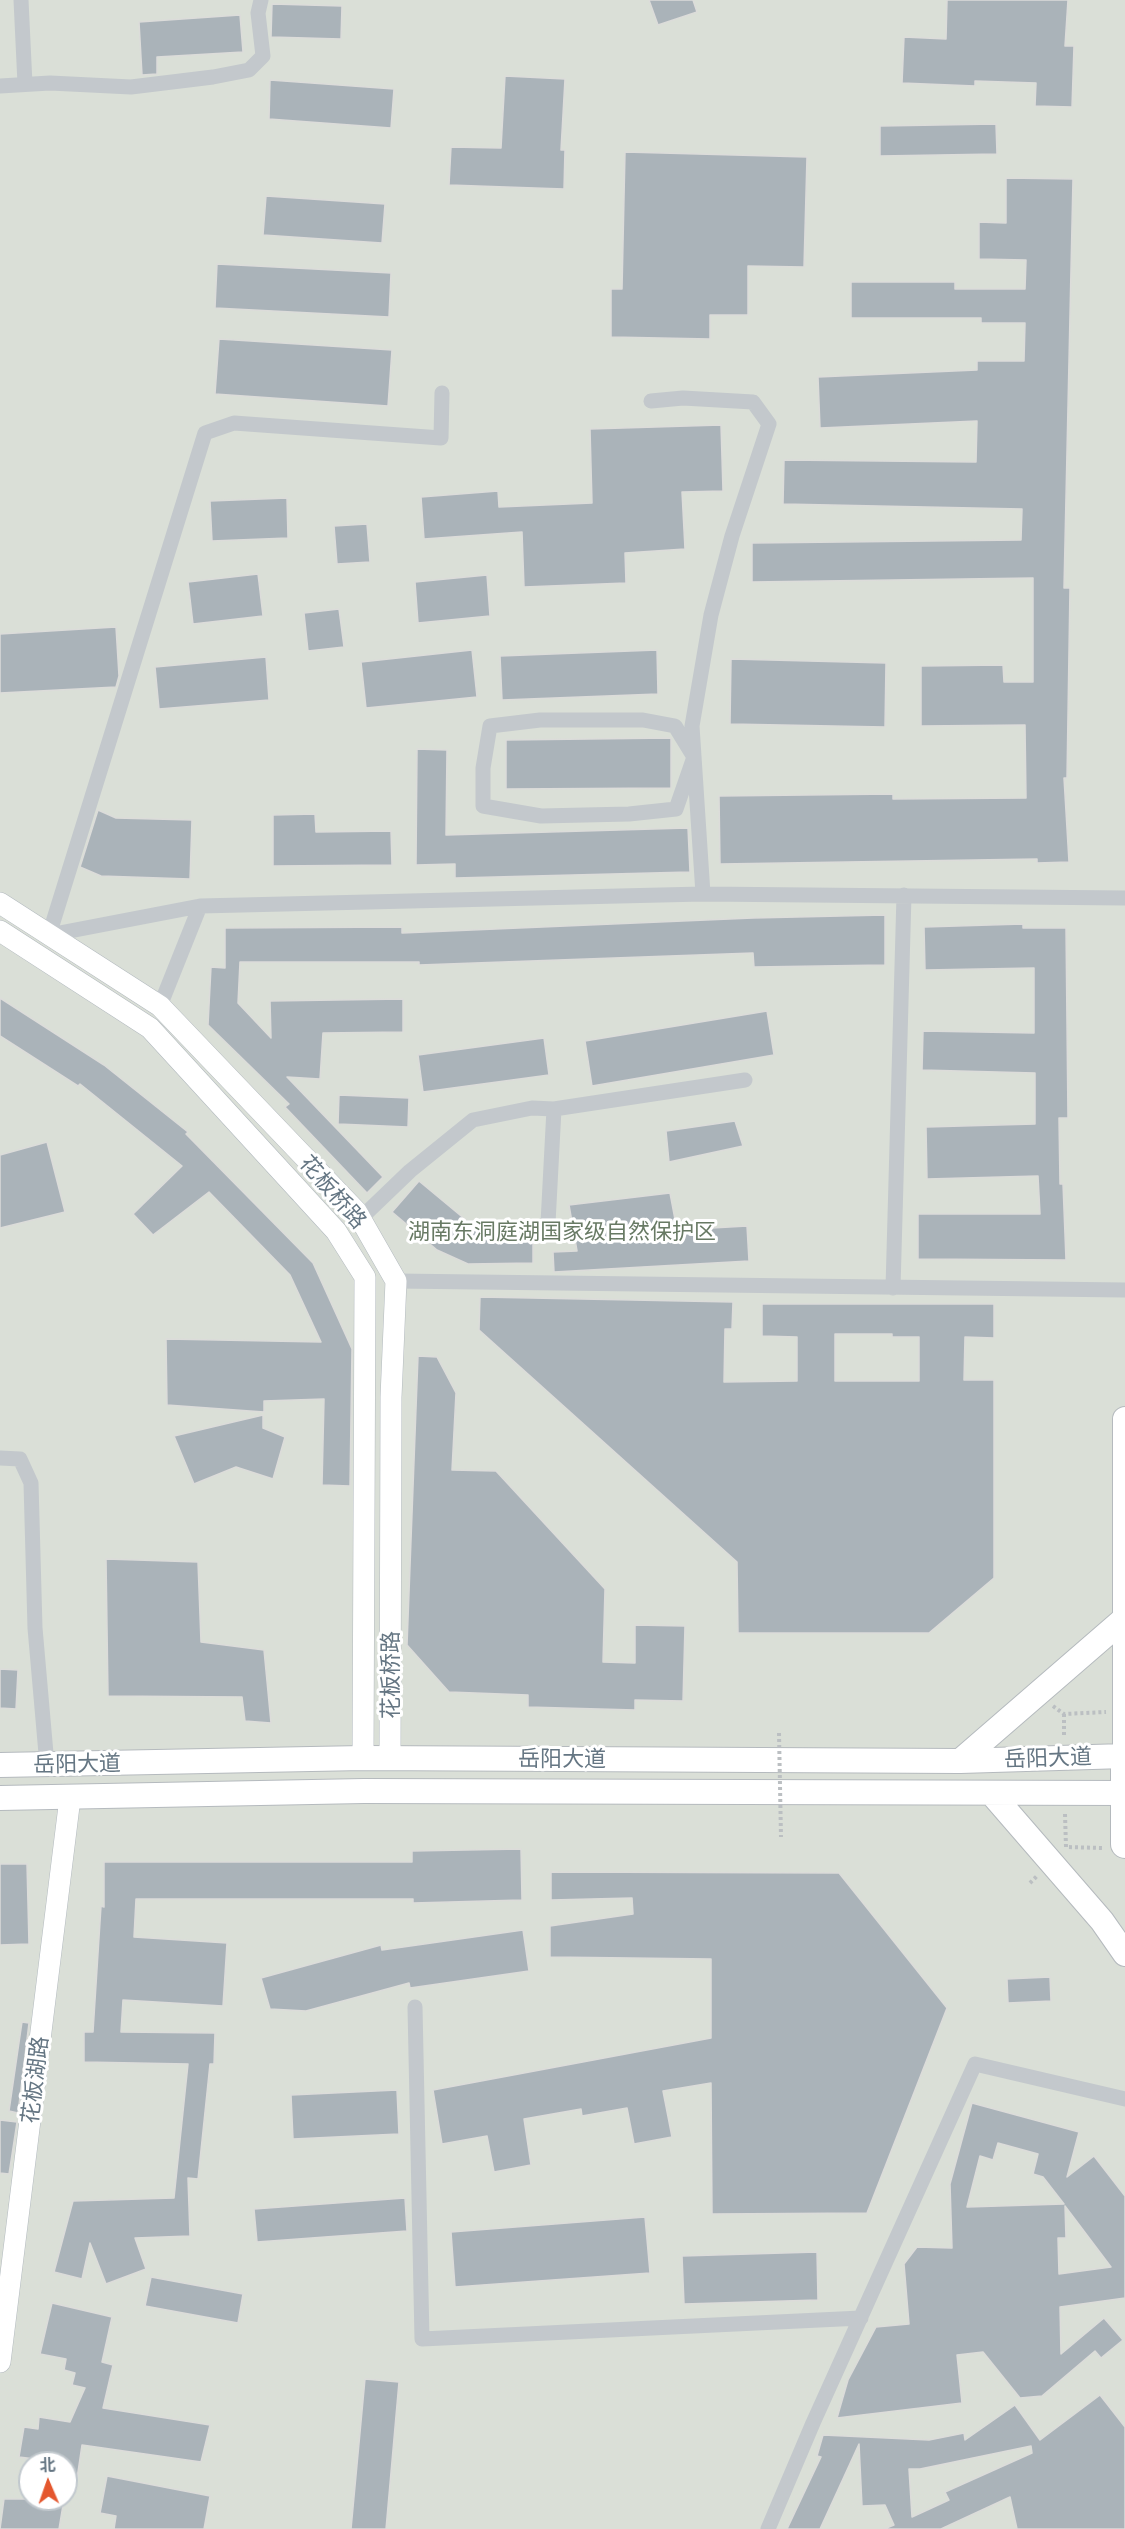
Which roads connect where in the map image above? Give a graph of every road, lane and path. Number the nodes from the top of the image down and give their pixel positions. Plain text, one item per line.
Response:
1 (21, 0) edge
2 (261, 0) edge
3 (25, 84) junction
4 (0, 86) edge
5 (442, 393) dead end
6 (651, 401) dead end
7 (694, 757) junction
8 (703, 894) junction
9 (904, 895) junction
10 (1125, 898) edge
11 (0, 903) edge
12 (200, 906) junction
13 (0, 931) edge
14 (49, 935) junction
15 (160, 1006) junction
16 (745, 1080) dead end
17 (554, 1109) junction
18 (360, 1219) junction
19 (548, 1223) dead end
20 (396, 1281) junction
21 (893, 1288) junction
22 (1125, 1290) edge
23 (1125, 1419) edge
24 (0, 1458) edge
25 (1124, 1618) edge
26 (1125, 1711) edge
27 (1064, 1714) dead end
28 (779, 1733) dead end
29 (1125, 1756) edge
30 (363, 1758) junction
31 (390, 1759) junction
32 (960, 1761) junction
33 (0, 1765) edge
34 (47, 1765) junction
35 (1124, 1793) edge
36 (992, 1794) junction
37 (0, 1798) edge
38 (70, 1798) junction
39 (781, 1837) dead end
40 (1125, 1844) edge
41 (1125, 1954) edge
42 (415, 2007) dead end
43 (1125, 2099) edge
44 (861, 2318) junction
45 (0, 2362) edge
46 (768, 2529) edge

1 - 3 street
2 - 3 street
3 - 4 street
5 - 14 street
6 - 7 street
7 - 7 street
7 - 8 street
8 - 9 street
8 - 12 street
9 - 10 street
9 - 21 street
11 - 14 street, 花板桥路
12 - 14 street
12 - 15 street
13 - 30 street, 花板桥路
14 - 15 street, 花板桥路
15 - 18 street, 花板桥路
16 - 17 street
17 - 18 street
17 - 19 street
18 - 20 street, 花板桥路
20 - 21 street
20 - 31 street, 花板桥路
21 - 22 street
23 - 25 main road
24 - 34 street
25 - 26 main road
25 - 32 main road
26 - 27 path
26 - 29 main road
28 - 39 path, bridge
29 - 32 main road, 岳阳大道
29 - 35 highway
30 - 31 main road, 岳阳大道
30 - 34 main road, 岳阳大道
31 - 32 main road, 岳阳大道
33 - 34 main road, 岳阳大道
35 - 36 main road, 岳阳大道
35 - 40 highway
36 - 38 main road, 岳阳大道
36 - 41 main road
37 - 38 main road, 岳阳大道
38 - 45 street, 花板湖路
42 - 44 street
43 - 44 street
44 - 46 street

